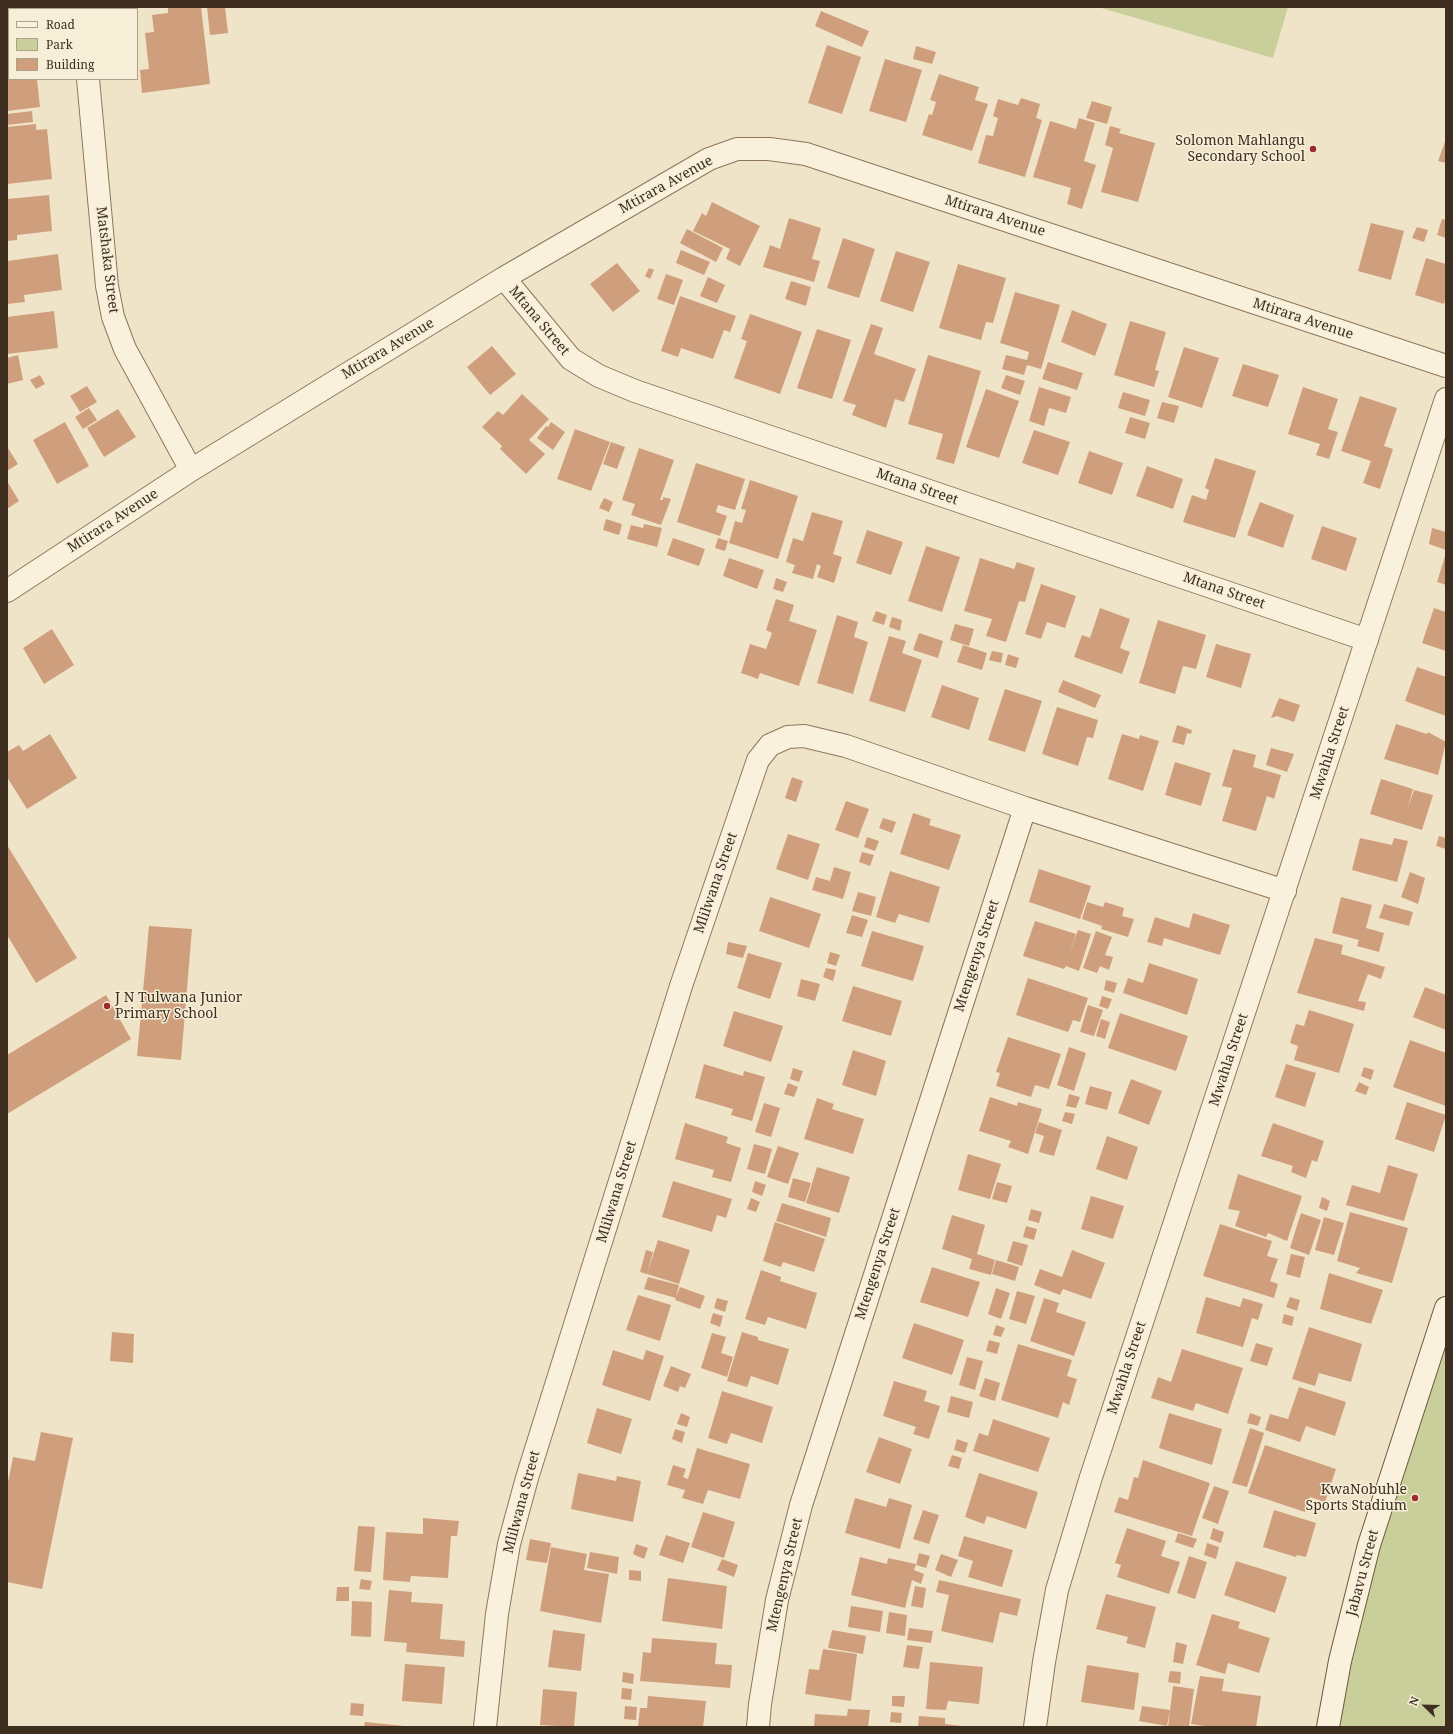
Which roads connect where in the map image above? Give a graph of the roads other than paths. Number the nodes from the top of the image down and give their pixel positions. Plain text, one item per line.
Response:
1 (88, 80) edge
2 (504, 278) junction
3 (1446, 366) edge
4 (1446, 399) edge
5 (191, 470) junction
6 (7, 591) edge
7 (1367, 640) junction
8 (1025, 808) junction
9 (1285, 891) junction
10 (1446, 1308) edge
11 (485, 1727) edge
12 (758, 1727) edge
13 (1035, 1727) edge
14 (1328, 1727) edge

1 - 5 street, Matshaka Street
2 - 3 street, Mtirara Avenue
2 - 5 street, Mtirara Avenue
2 - 7 street, Mtana Street
4 - 7 street, Mwahla Street
5 - 6 street, Mtirara Avenue
7 - 9 street, Mwahla Street
8 - 9 street, Mlilwana Street
8 - 11 street, Mlilwana Street
8 - 12 street, Mtengenya Street
9 - 13 street, Mwahla Street
10 - 14 street, Jabavu Street

